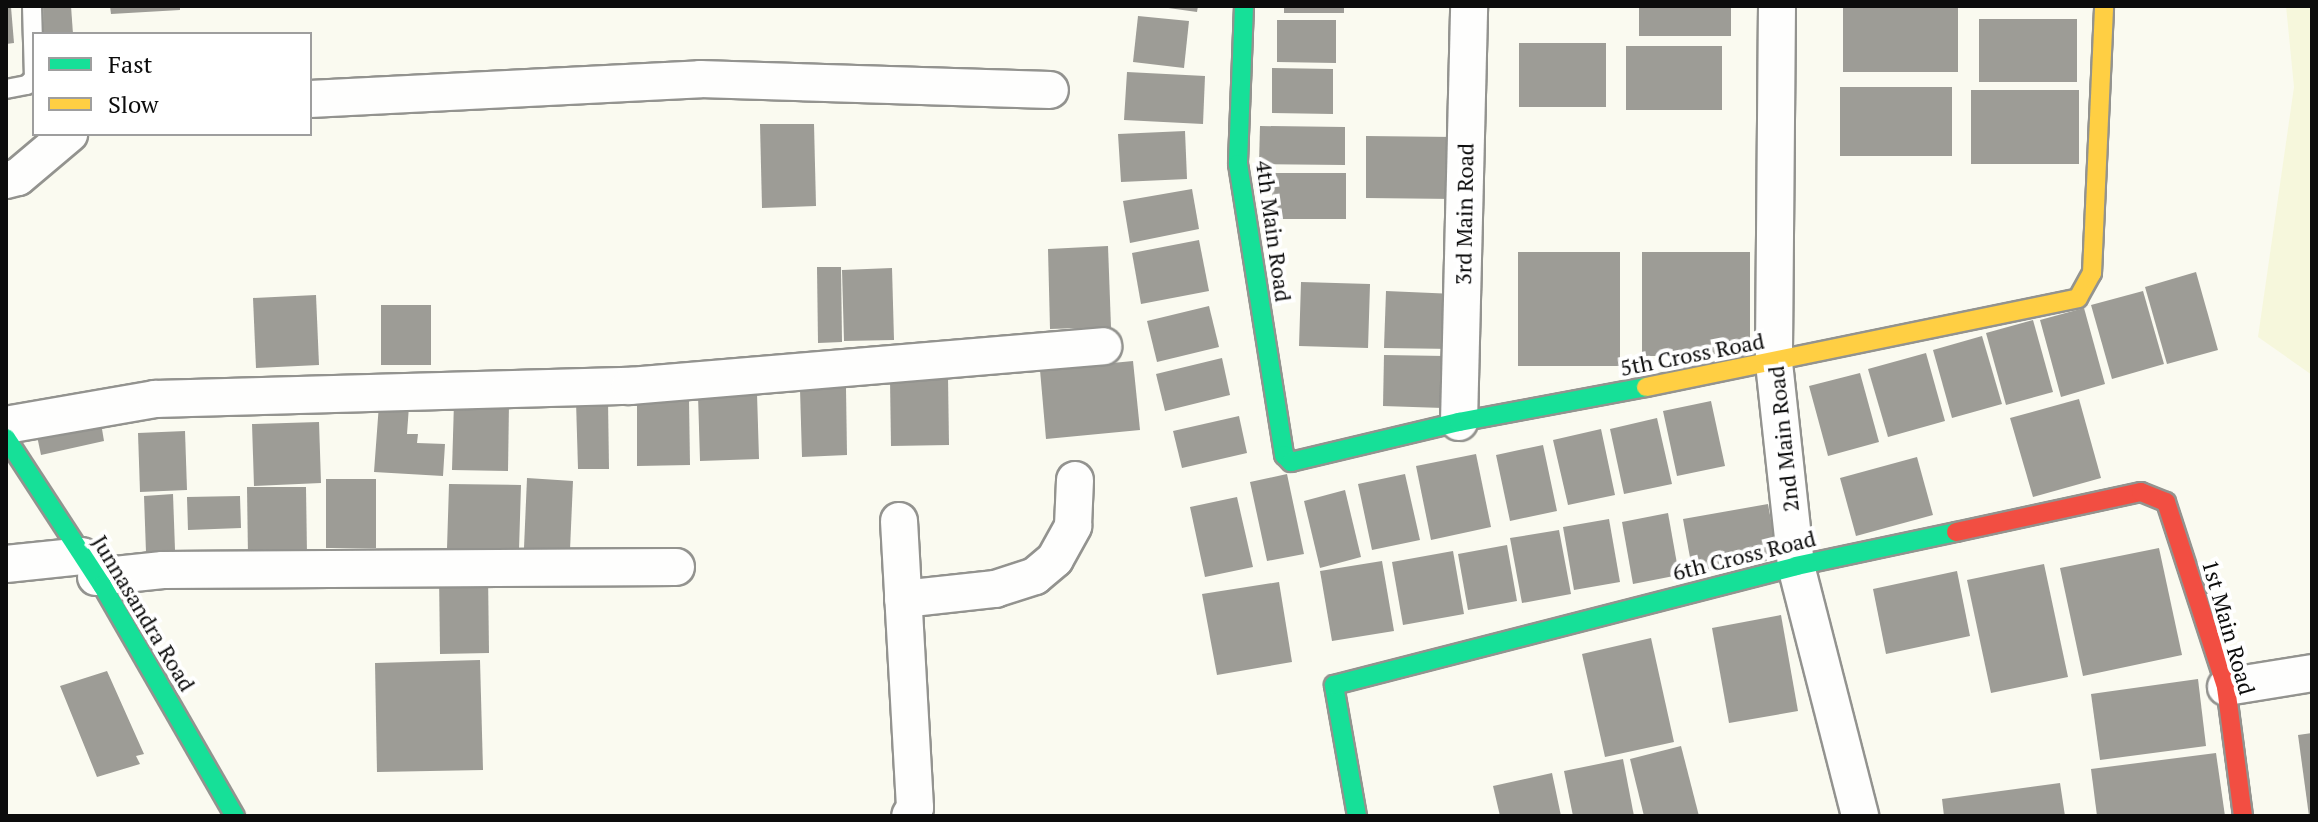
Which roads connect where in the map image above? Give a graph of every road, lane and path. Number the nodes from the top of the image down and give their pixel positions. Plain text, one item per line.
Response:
1 (32, 6) edge
2 (1244, 6) edge
3 (1469, 6) edge
4 (1777, 6) edge
5 (2104, 6) edge
6 (33, 32) edge
7 (32, 80) edge
8 (6, 89) edge
9 (1050, 90) dead end
10 (312, 99) edge
11 (67, 136) edge
12 (6, 180) edge
13 (1103, 346) dead end
14 (1774, 363) junction
15 (1459, 422) junction
16 (6, 425) edge
17 (6, 438) edge
18 (1286, 461) joint
19 (1075, 480) dead end
20 (2166, 502) joint
21 (899, 521) dead end
22 (6, 564) edge
23 (89, 566) junction
24 (1796, 566) junction
25 (676, 567) dead end
26 (903, 599) junction
27 (2312, 673) edge
28 (2226, 687) junction
29 (235, 816) edge
30 (910, 816) edge
31 (1357, 816) edge
32 (1860, 816) edge
33 (2243, 816) edge

1 - 6 lane
2 - 18 street, 4th Main Road
3 - 15 street, 3rd Main Road
4 - 14 street, 2nd Main Road
5 - 14 street, 5th Cross Road
7 - 8 lane
9 - 10 street
11 - 12 street
13 - 16 street
14 - 15 street, 5th Cross Road
14 - 24 street, 2nd Main Road
15 - 18 street, 5th Cross Road
17 - 23 street, Junnasandra Road
19 - 26 street
20 - 24 street, 6th Cross Road
20 - 28 street, 1st Main Road
21 - 26 street
22 - 23 street
23 - 25 street
23 - 29 street, Junnasandra Road
24 - 31 street, 6th Cross Road
24 - 32 street, 2nd Main Road
26 - 30 street
27 - 28 street
28 - 33 street, 1st Main Road

